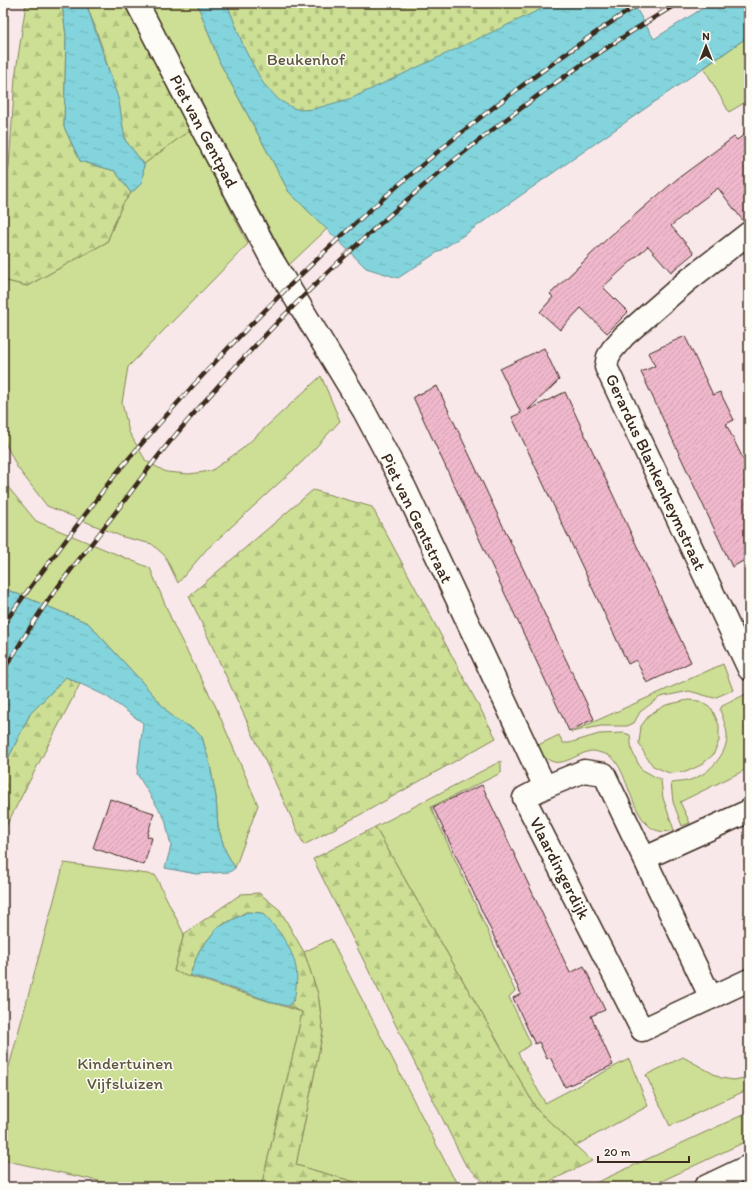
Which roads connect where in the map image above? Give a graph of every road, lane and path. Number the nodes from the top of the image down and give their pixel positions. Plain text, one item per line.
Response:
1 (137, 3) edge
2 (749, 233) edge
3 (271, 258) joint
4 (749, 669) edge
5 (545, 787) junction
6 (749, 811) edge
7 (645, 858) junction
8 (749, 980) edge
9 (711, 998) junction
10 (749, 1166) edge
11 (705, 1187) edge

1 - 3 street, Piet van Gentpad
2 - 4 street, Gerardus Blankenheymstraat
3 - 5 street, Piet van Gentstraat
5 - 7 street, Vlaardingerdijk
5 - 9 street, Vlaardingerdijk
6 - 7 street
7 - 9 street, Vlaardingerdijk
8 - 9 street, Vlaardingerdijk
10 - 11 street

